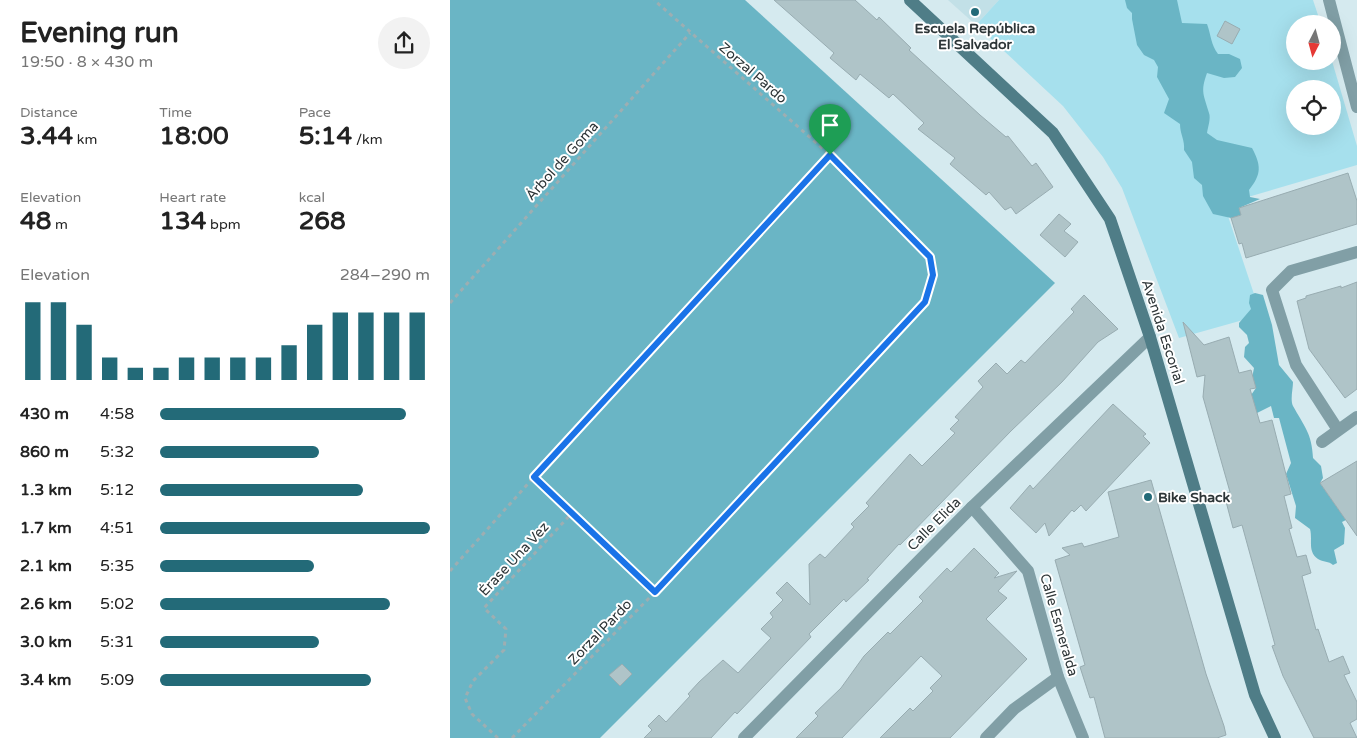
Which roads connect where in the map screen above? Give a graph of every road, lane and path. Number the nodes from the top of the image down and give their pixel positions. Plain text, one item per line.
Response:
1 (654, 0) edge
2 (910, 0) edge
3 (1329, 0) edge
4 (690, 33) junction
5 (1357, 107) edge
6 (830, 155) junction
7 (1357, 252) edge
8 (450, 303) edge
9 (1150, 337) junction
10 (1357, 417) edge
11 (1338, 430) junction
12 (1322, 442) dead end
13 (534, 477) junction
14 (972, 507) junction
15 (572, 514) junction
16 (450, 571) edge
17 (655, 592) junction
18 (1058, 677) junction
19 (498, 738) edge
20 (512, 738) edge
21 (744, 738) edge
22 (986, 738) edge
23 (1083, 738) edge
24 (1275, 738) edge

1 - 4 path, Zorzal Pardo
2 - 9 street, Avenida Escorial
3 - 5 street
4 - 6 path, Zorzal Pardo
4 - 8 path, Árbol de Goma
6 - 13 path
6 - 17 path, Zorzal Pardo
7 - 11 street
9 - 14 street, Calle Elida
9 - 24 street, Avenida Escorial
10 - 11 street
11 - 12 street
13 - 15 path
13 - 16 path
14 - 18 street, Calle Esmeralda
14 - 21 street, Calle Elida
15 - 17 path
15 - 19 path, Érase Una Vez
17 - 20 path, Zorzal Pardo
18 - 22 street
18 - 23 street, Calle Esmeralda

